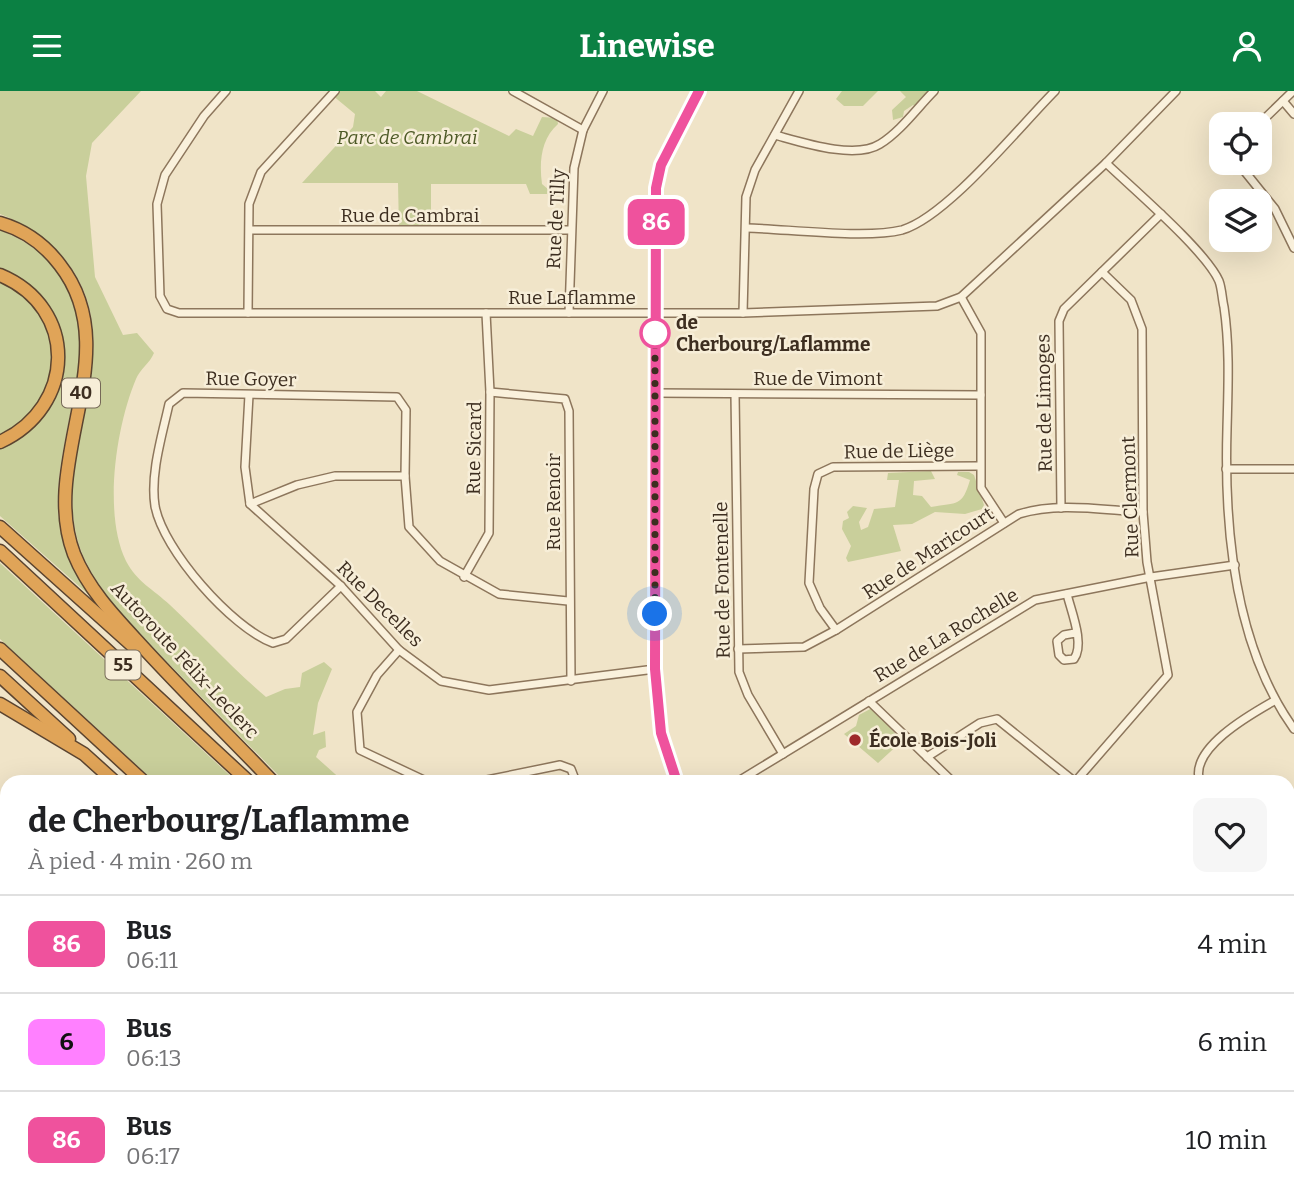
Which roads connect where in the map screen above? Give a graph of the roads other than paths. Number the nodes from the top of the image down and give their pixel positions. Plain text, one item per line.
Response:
1 (226, 91) edge
2 (335, 91) edge
3 (513, 91) edge
4 (603, 91) edge
5 (699, 91) edge
6 (799, 91) edge
7 (934, 91) edge
8 (1293, 91) edge
9 (1052, 92) edge
10 (1171, 93) edge
11 (1283, 101) junction
12 (1272, 112) edge
13 (1294, 114) edge
14 (583, 130) junction
15 (775, 135) junction
16 (1106, 163) junction
17 (1248, 175) edge
18 (1161, 214) junction
19 (0, 223) edge
20 (747, 228) junction
21 (250, 230) junction
22 (569, 230) junction
23 (1294, 248) edge
24 (1102, 272) junction
25 (0, 275) edge
26 (961, 297) junction
27 (248, 313) junction
28 (486, 313) junction
29 (569, 313) junction
30 (655, 313) junction
31 (743, 313) junction
32 (490, 392) junction
33 (655, 393) junction
34 (734, 394) junction
35 (249, 395) junction
36 (981, 395) junction
37 (0, 442) edge
38 (979, 466) junction
39 (1226, 469) junction
40 (1294, 469) edge
41 (405, 476) junction
42 (250, 504) junction
43 (1061, 508) junction
44 (1143, 512) junction
45 (1003, 523) junction
46 (0, 527) edge
47 (0, 551) edge
48 (1235, 565) junction
49 (464, 577) junction
50 (1151, 577) junction
51 (341, 586) junction
52 (1068, 594) junction
53 (568, 601) junction
54 (836, 631) junction
55 (1075, 633) dead end
56 (0, 649) edge
57 (737, 649) junction
58 (399, 650) junction
59 (655, 669) junction
60 (0, 676) edge
61 (172, 679) junction
62 (571, 681) junction
63 (869, 701) junction
64 (1274, 701) junction
65 (0, 704) edge
66 (1294, 729) edge
67 (84, 754) junction
68 (783, 754) junction
69 (927, 757) junction
70 (107, 775) edge
71 (136, 775) edge
72 (242, 775) edge
73 (266, 775) edge
74 (413, 775) edge
75 (516, 775) edge
76 (573, 775) edge
77 (675, 775) edge
78 (748, 775) edge
79 (946, 775) edge
80 (1066, 775) edge
81 (1081, 775) edge
82 (1200, 775) edge

1 - 27 street, Rue Laflamme
2 - 21 street
3 - 14 street
4 - 14 street, Rue de Tilly
5 - 30 street
6 - 15 street
7 - 15 street
8 - 11 street
9 - 20 street
10 - 16 street, Rue Laflamme
11 - 12 street
11 - 13 street
14 - 22 street, Rue de Tilly
15 - 20 street
16 - 18 street
16 - 26 street, Rue Laflamme
17 - 23 street
18 - 24 street, Rue de Limoges
18 - 39 street
19 - 61 highway, Autoroute Félix-Leclerc / 40
20 - 31 street
21 - 22 street, Rue de Cambrai
21 - 27 street
22 - 29 street, Rue de Tilly
24 - 43 street, Rue de Limoges
24 - 44 street, Rue Clermont
25 - 37 highway
26 - 31 street, Rue Laflamme
26 - 36 street
27 - 28 street, Rue Laflamme
28 - 29 street, Rue Laflamme
28 - 32 street, Rue Sicard
29 - 30 street, Rue Laflamme
30 - 31 street, Rue Laflamme
30 - 33 street
32 - 49 street, Rue Sicard
32 - 53 street, Rue Renoir
33 - 34 street, Rue de Vimont
33 - 59 street
34 - 36 street, Rue de Vimont
34 - 57 street, Rue de Fontenelle
35 - 41 street, Rue Goyer
35 - 42 street
35 - 51 street, Rue Goyer
36 - 38 street
38 - 45 street
38 - 54 street, Rue de Liège
39 - 40 street
39 - 48 street
41 - 42 street
41 - 49 street, Rue Goyer
42 - 51 street, Rue Decelles
43 - 44 street, Rue de Maricourt
43 - 45 street, Rue de Maricourt
44 - 50 street, Rue Clermont
45 - 54 street, Rue de Maricourt
46 - 61 highway
47 - 72 highway, 55
48 - 50 street, Rue de La Rochelle
48 - 64 street
49 - 53 street, Rue Goyer
50 - 52 street, Rue de La Rochelle
50 - 81 street, Rue Clermont
51 - 58 street, Rue Decelles
52 - 55 street
52 - 63 street, Rue de La Rochelle
53 - 62 street, Rue Renoir
54 - 57 street, Rue de Maricourt
56 - 71 highway
57 - 68 street, Rue de Fontenelle
58 - 62 street, Rue Decelles
58 - 74 street
59 - 62 street, Rue Decelles
59 - 77 street
60 - 67 highway
61 - 73 highway, Autoroute Félix-Leclerc / 40
63 - 68 street, Rue de La Rochelle
63 - 69 street
64 - 66 street
64 - 82 street
65 - 67 highway
67 - 70 highway
68 - 78 street, Rue de La Rochelle
69 - 79 street
69 - 80 street
75 - 76 street

